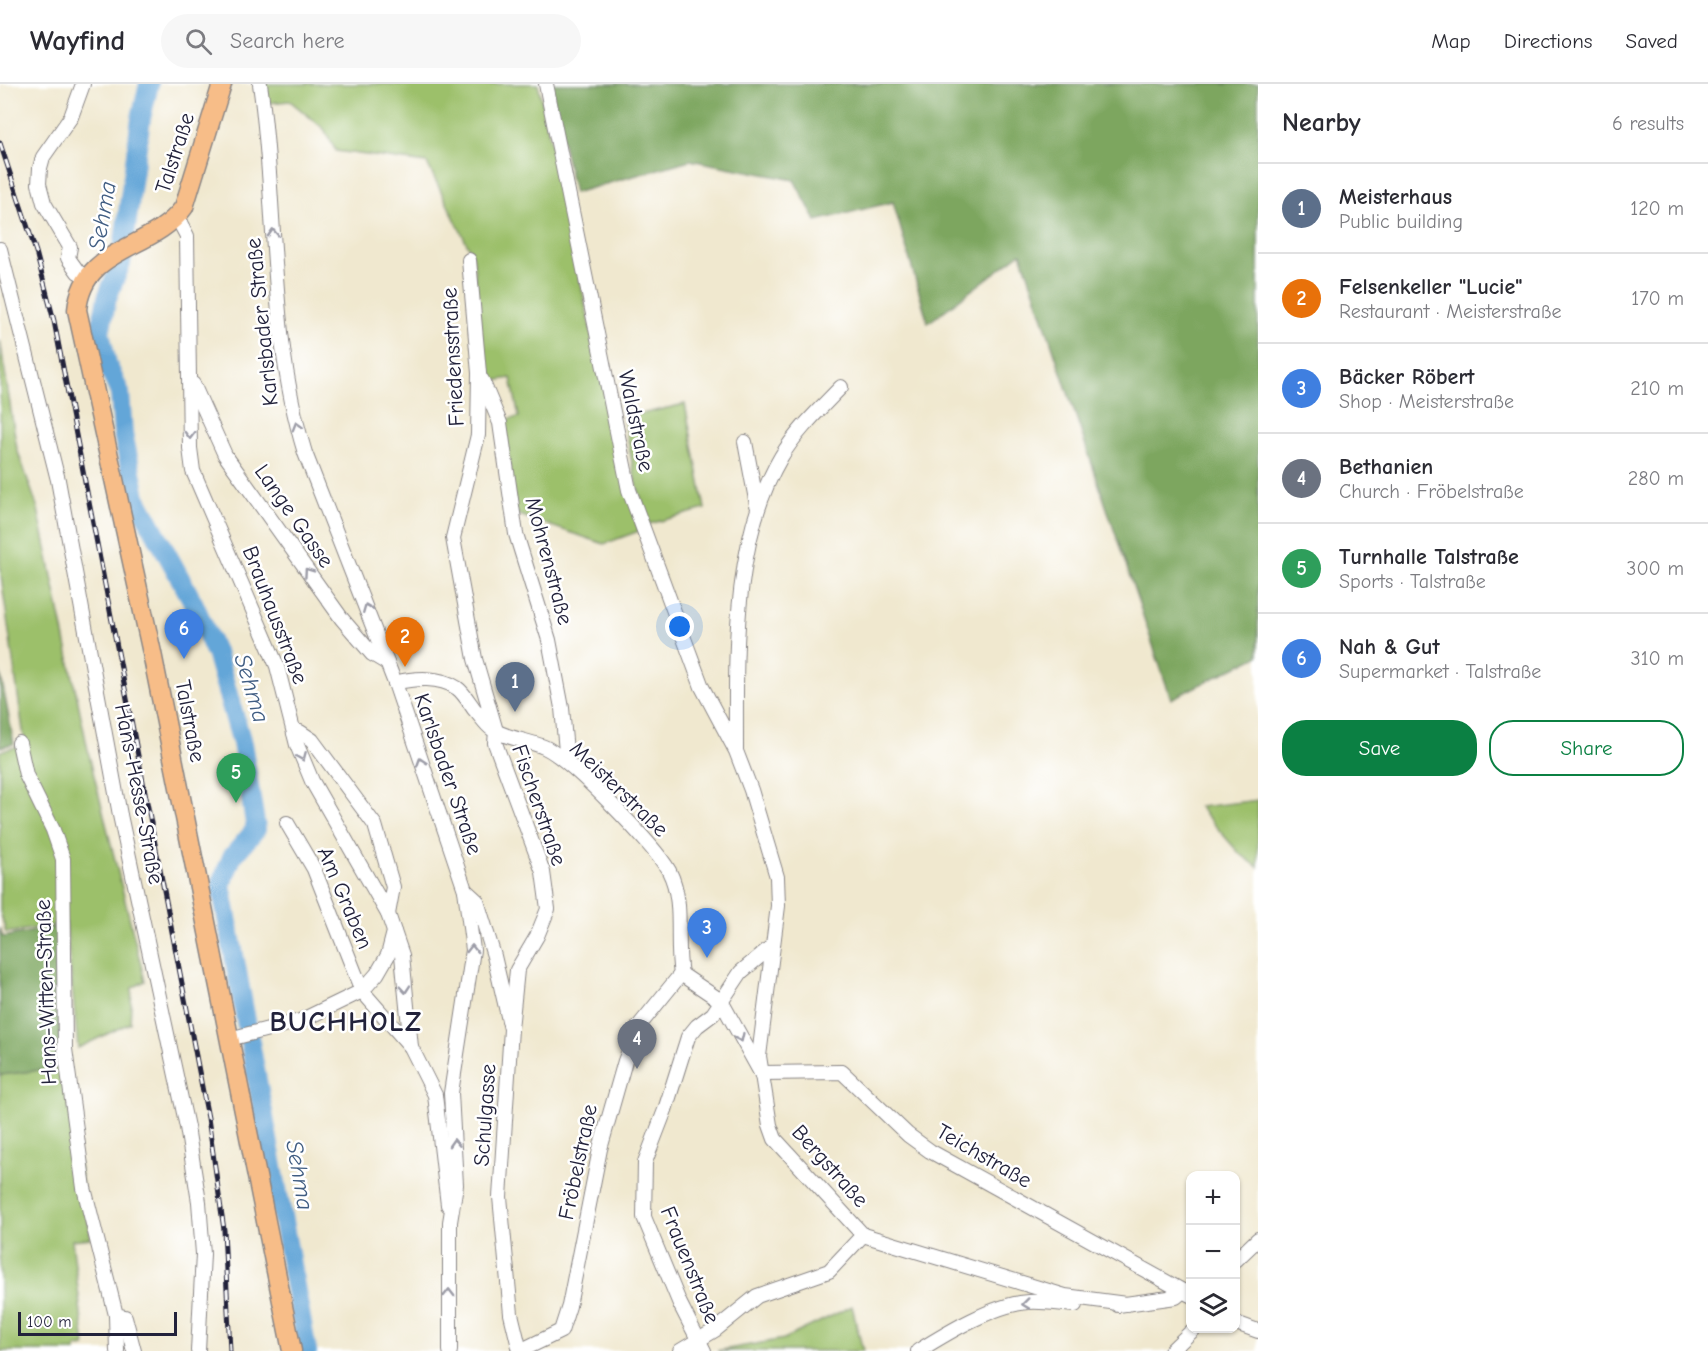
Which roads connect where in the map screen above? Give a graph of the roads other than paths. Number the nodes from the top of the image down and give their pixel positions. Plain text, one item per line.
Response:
1 (83, 84) edge
2 (222, 84) edge
3 (260, 84) edge
4 (546, 84) edge
5 (177, 217) junction
6 (0, 249) edge
7 (469, 260) dead end
8 (87, 277) junction
9 (479, 373) junction
10 (190, 377) junction
11 (841, 387) dead end
12 (745, 442) dead end
13 (758, 507) junction
14 (387, 663) junction
15 (395, 682) junction
16 (496, 731) junction
17 (294, 733) junction
18 (19, 743) dead end
19 (736, 751) junction
20 (567, 762) junction
21 (287, 823) dead end
22 (465, 890) junction
23 (388, 914) junction
24 (394, 932) junction
25 (771, 947) junction
26 (681, 974) junction
27 (362, 991) junction
28 (721, 1001) junction
29 (512, 1029) junction
30 (233, 1038) junction
31 (411, 1047) junction
32 (761, 1073) junction
33 (450, 1222) junction
34 (863, 1235) junction
35 (1258, 1239) edge
36 (1240, 1256) edge
37 (1186, 1292) edge
38 (1186, 1293) edge
39 (1126, 1304) junction
40 (116, 1315) junction
41 (1240, 1324) edge
42 (1258, 1331) edge
43 (1191, 1333) edge
44 (701, 1346) edge
45 (117, 1351) edge
46 (134, 1351) edge
47 (198, 1351) edge
48 (292, 1351) edge
49 (450, 1351) edge
50 (520, 1351) edge
51 (680, 1351) edge
52 (918, 1351) edge
53 (1171, 1351) edge

1 - 8 street
2 - 5 main road, Talstraße
14 -> 3 street, Karlsbader Straße
4 - 19 street, Waldstraße
5 - 8 main road, Talstraße
5 - 10 street, Brauhausstraße
6 - 47 street, Hans-Hesse-Straße
7 - 9 street, Friedensstraße
8 - 30 main road, Talstraße
9 - 16 street, Friedensstraße
9 - 20 street, Mohrenstraße
14 -> 10 street, Lange Gasse
10 -> 17 street, Brauhausstraße
11 - 13 street
12 - 13 street
13 - 19 street
14 - 15 street, Karlsbader Straße
15 - 16 street, Meisterstraße
22 -> 15 street, Karlsbader Straße
16 - 20 street, Meisterstraße
16 - 29 street, Fischerstraße
17 -> 23 street, Brauhausstraße
17 - 23 street
18 - 40 street, Hans-Witten-Straße
19 - 25 street, Bergstraße
20 - 26 street, Meisterstraße
21 - 27 street, Am Graben
22 - 29 street, Schulgasse
33 -> 22 street, Karlsbader Straße
23 - 24 street, Brauhausstraße
24 - 27 street
24 -> 31 street, Brauhausstraße
25 - 28 street, Frauenstraße
25 - 32 street, Bergstraße
26 - 28 street
26 - 50 street, Fröbelstraße
27 - 30 street
27 - 31 street, Am Graben
28 -> 32 street
28 - 44 street, Frauenstraße
29 - 50 street, Schulgasse
30 - 48 main road, Talstraße
31 - 33 street
32 - 34 street, Bergstraße
32 - 37 street, Teichstraße
49 -> 33 street, Karlsbader Straße
34 - 39 street, Bergstraße
34 - 44 street
35 - 36 street
38 - 39 street
39 -> 52 street
40 - 45 street, Hans-Witten-Straße
40 - 46 street, Hans-Witten-Straße
41 - 42 street
43 - 53 street
44 - 51 street

